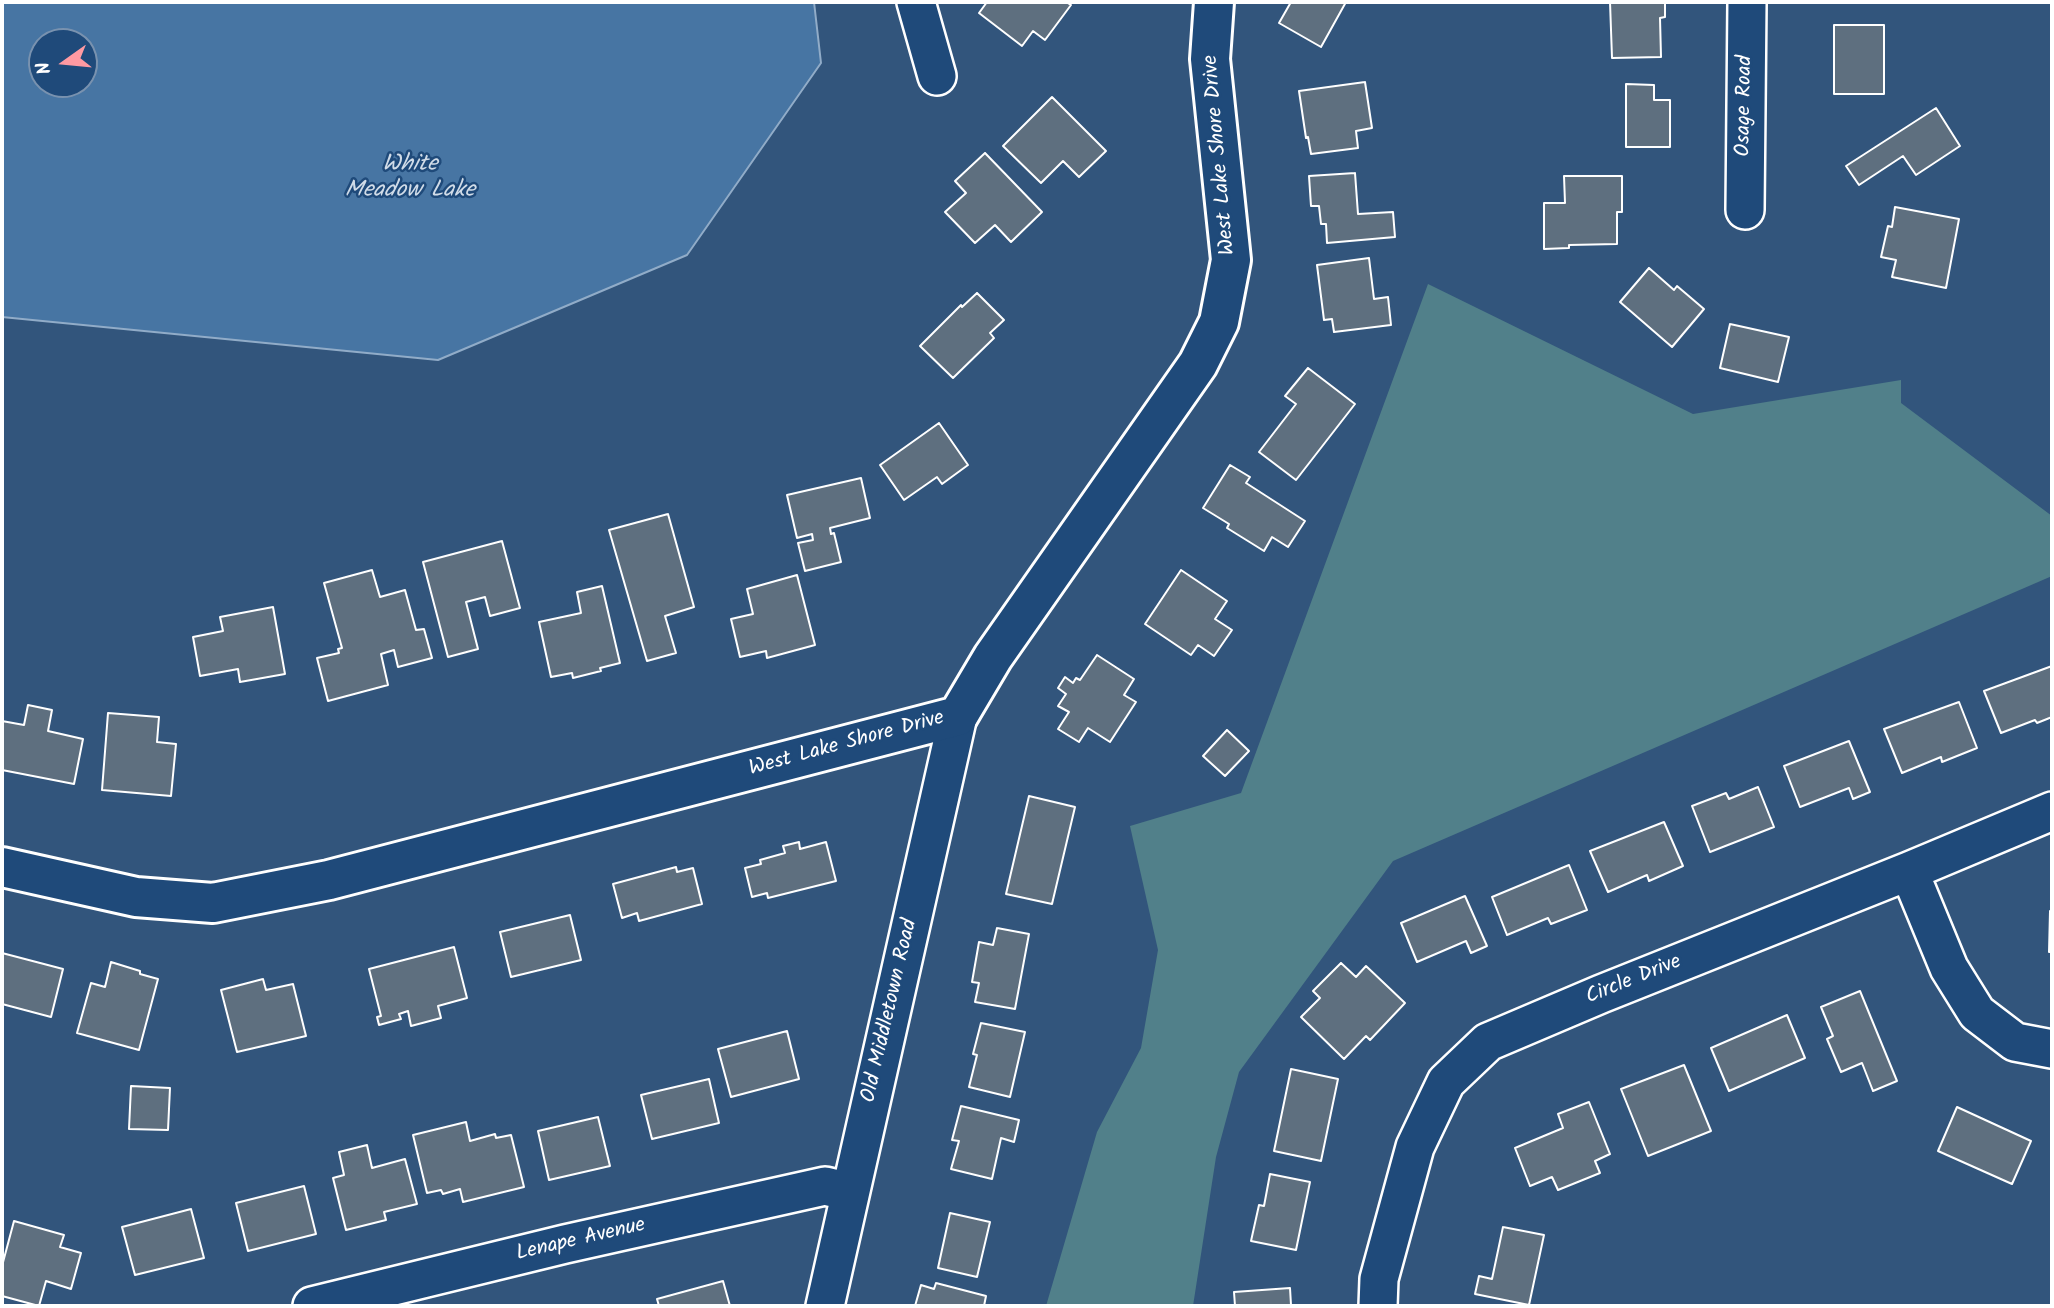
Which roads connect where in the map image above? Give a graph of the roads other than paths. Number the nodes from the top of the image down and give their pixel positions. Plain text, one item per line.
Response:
1 (915, 2) edge
2 (1214, 2) edge
3 (1747, 2) edge
4 (937, 76) dead end
5 (1745, 210) dead end
6 (958, 716) junction
7 (2052, 811) edge
8 (2, 867) edge
9 (1909, 871) junction
10 (2052, 1049) edge
11 (850, 1192) junction
12 (312, 1306) edge
13 (825, 1306) edge
14 (1378, 1306) edge

1 - 4 street
2 - 6 street, West Lake Shore Drive
3 - 5 street, Osage Road
6 - 8 street, West Lake Shore Drive
6 - 11 street, Old Middletown Road
7 - 9 street, Circle Drive
9 - 10 street
9 - 14 street, Circle Drive
11 - 12 street, Lenape Avenue
11 - 13 street, Old Middletown Road

